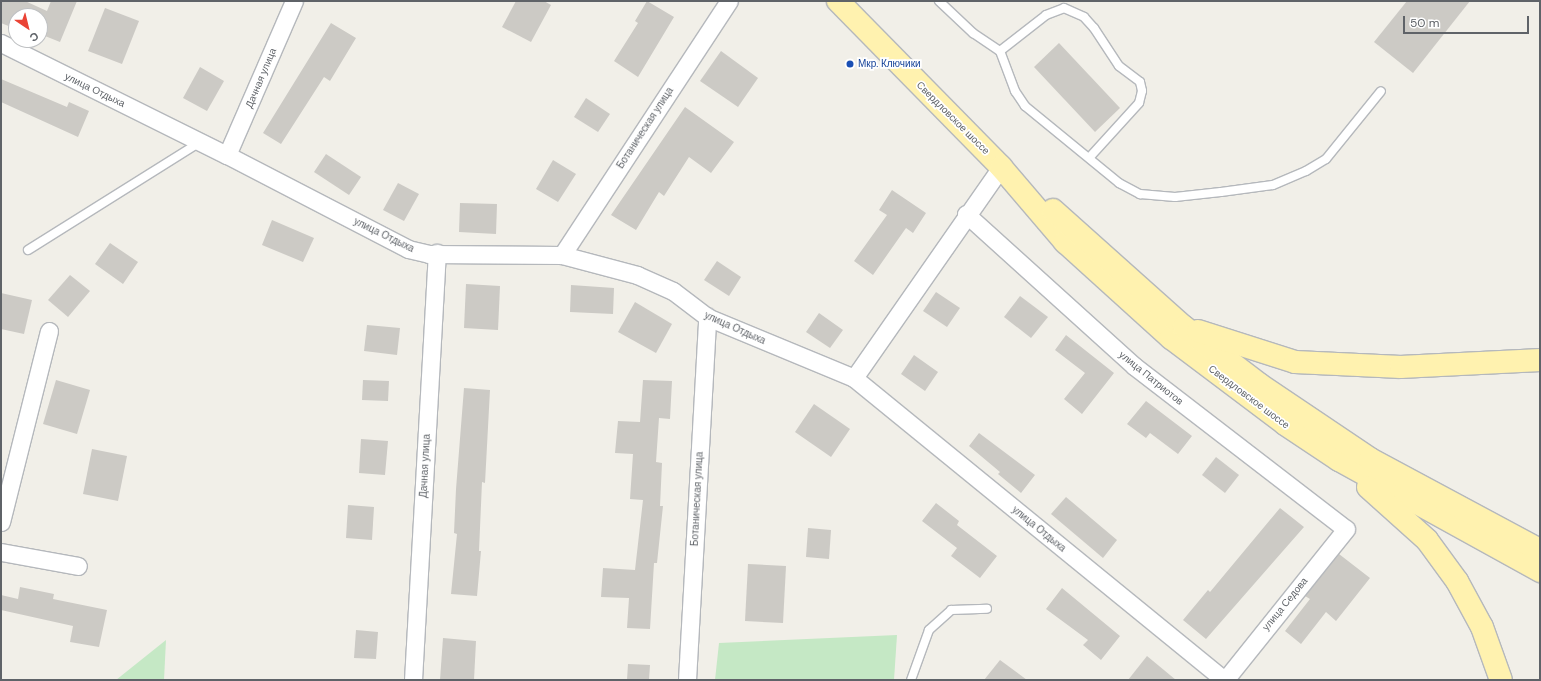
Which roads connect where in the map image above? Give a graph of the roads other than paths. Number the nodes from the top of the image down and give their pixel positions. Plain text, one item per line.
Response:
1 (294, 1) edge
2 (729, 1) edge
3 (838, 1) edge
4 (939, 1) edge
5 (1, 43) edge
6 (1000, 51) junction
7 (1381, 91) dead end
8 (200, 142) junction
9 (227, 155) junction
10 (1089, 158) junction
11 (1000, 166) junction
12 (966, 214) junction
13 (28, 250) dead end
14 (437, 253) junction
15 (562, 254) junction
16 (707, 317) junction
17 (1184, 327) junction
18 (49, 331) dead end
19 (1540, 360) edge
20 (854, 378) junction
21 (1339, 460) junction
22 (1, 522) edge
23 (1346, 529) joint
24 (1540, 550) edge
25 (1, 552) edge
26 (78, 566) dead end
27 (1540, 571) edge
28 (987, 609) dead end
29 (413, 680) edge
30 (687, 680) edge
31 (912, 680) edge
32 (1225, 680) edge
33 (1501, 680) edge

1 - 9 street, Дачная улица
2 - 15 street, Ботаническая улица
3 - 11 main road, Свердловское шоссе
4 - 6 lane
5 - 8 street, улица Отдыха
6 - 10 lane
6 - 10 lane
7 - 10 lane
8 - 9 street, улица Отдыха
8 - 13 lane
9 - 14 street, улица Отдыха
11 - 12 street
11 - 17 main road, Свердловское шоссе
11 - 21 main road, Свердловское шоссе
12 - 20 street
12 - 23 street, улица Патриотов
14 - 15 street, улица Отдыха
14 - 29 street, Дачная улица
15 - 16 street, улица Отдыха
16 - 20 street, улица Отдыха
16 - 30 street, Ботаническая улица
17 - 19 main road
17 - 24 main road, Свердловское шоссе
18 - 22 street
20 - 32 street, улица Отдыха
21 - 27 main road, Свердловское шоссе
21 - 33 main road
23 - 32 street, улица Седова
25 - 26 street
28 - 31 lane

